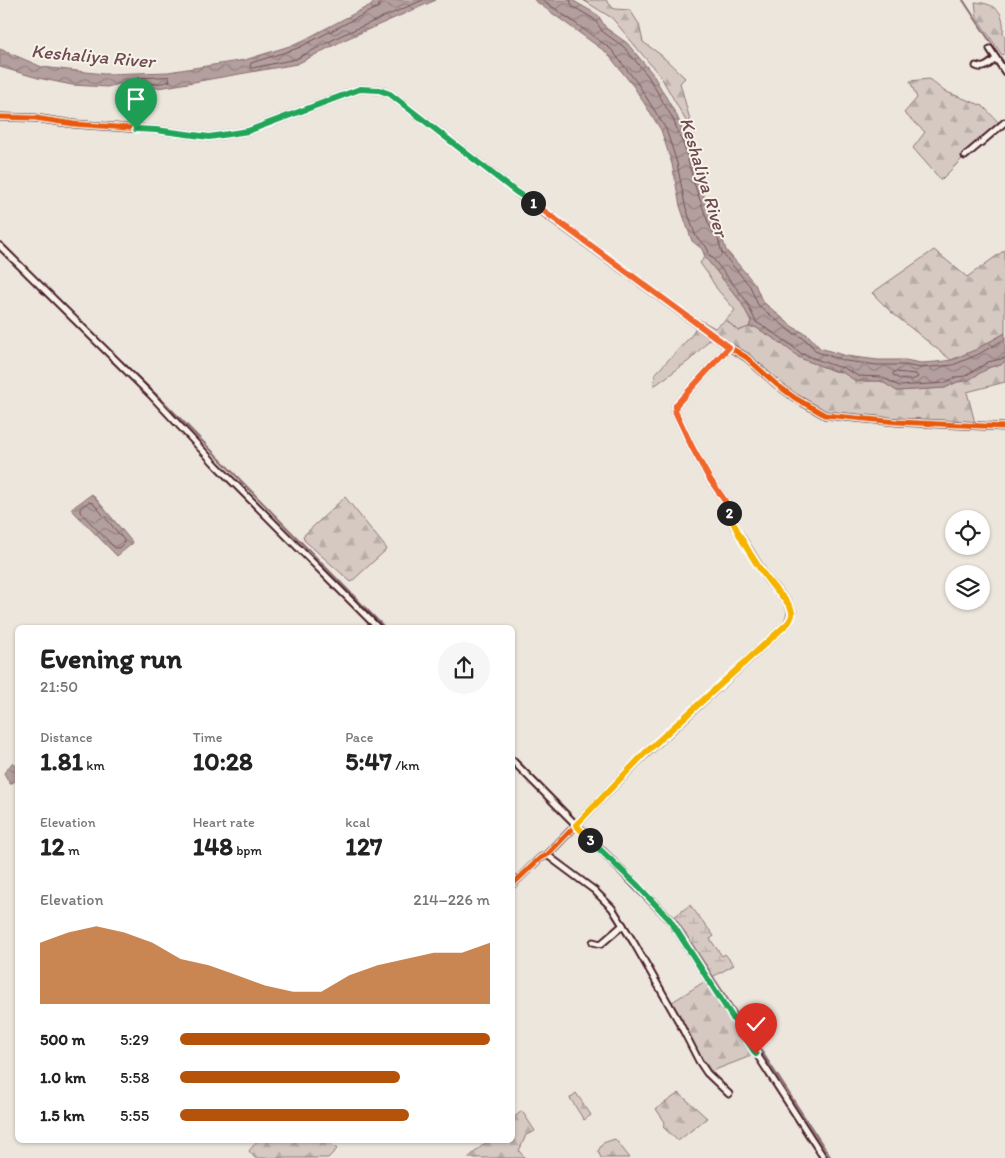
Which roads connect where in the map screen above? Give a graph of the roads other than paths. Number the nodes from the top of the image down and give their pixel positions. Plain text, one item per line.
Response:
1 (990, 49) dead end
2 (996, 59) junction
3 (976, 66) dead end
4 (1005, 72) edge
5 (0, 117) edge
6 (1005, 122) edge
7 (965, 156) dead end
8 (0, 246) edge
9 (729, 347) junction
10 (1005, 427) edge
11 (375, 625) edge
12 (515, 763) edge
13 (576, 825) junction
14 (547, 855) junction
15 (515, 882) edge
16 (623, 926) junction
17 (593, 942) dead end
18 (729, 1094) dead end
19 (824, 1158) edge

1 - 2 street
2 - 3 street
2 - 4 street
5 - 9 street
6 - 7 street
8 - 11 street
9 - 10 street
9 - 13 street
12 - 13 street
13 - 14 street
13 - 19 street
14 - 15 street
14 - 16 street
16 - 17 street
16 - 18 street

